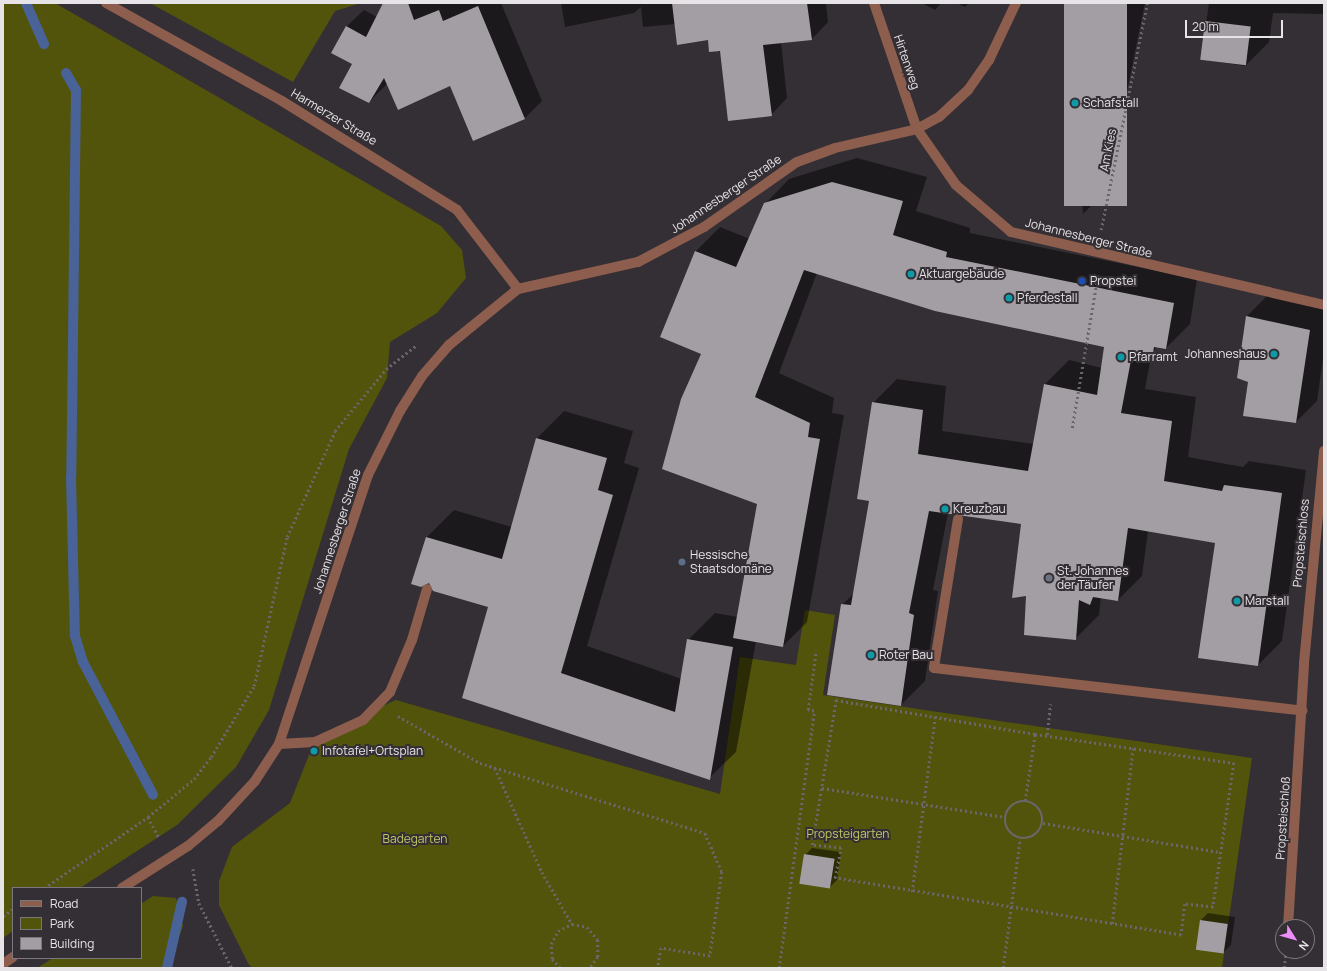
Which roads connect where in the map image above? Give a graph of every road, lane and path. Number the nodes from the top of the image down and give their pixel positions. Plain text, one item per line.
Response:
1 (106, 3) edge
2 (874, 3) edge
3 (1016, 3) edge
4 (1147, 3) edge
5 (917, 129) junction
6 (1097, 254) junction
7 (1097, 278) dead end
8 (518, 289) junction
9 (1324, 305) edge
10 (422, 341) dead end
11 (1072, 428) dead end
12 (1324, 451) edge
13 (958, 519) dead end
14 (427, 589) dead end
15 (816, 651) dead end
16 (1054, 680) junction
17 (378, 704) junction
18 (1304, 711) junction
19 (935, 718) junction
20 (1035, 734) junction
21 (1047, 735) junction
22 (279, 744) junction
23 (1133, 746) junction
24 (495, 768) junction
25 (822, 788) junction
26 (1025, 801) junction
27 (924, 805) junction
28 (1005, 817) junction
29 (1043, 823) junction
30 (1122, 836) junction
31 (1020, 839) junction
32 (188, 846) junction
33 (1220, 852) junction
34 (45, 887) edge
35 (124, 887) edge
36 (912, 892) junction
37 (1010, 907) junction
38 (12, 910) edge
39 (3, 916) edge
40 (1289, 919) edge
41 (572, 924) junction
42 (1112, 924) junction
43 (12, 958) edge
44 (3, 964) edge
45 (232, 968) edge
46 (560, 968) edge
47 (590, 968) edge
48 (658, 968) edge
49 (779, 968) edge
50 (1003, 968) edge

1 - 8 street, Harmerzer Straße
2 - 5 street, Hirtenweg
3 - 5 street
4 - 6 path, Am Kies
5 - 6 street, Johannesberger Straße
5 - 8 street, Johannesberger Straße
6 - 9 street, Johannesberger Straße
7 - 11 path
8 - 22 street, Johannesberger Straße
10 - 34 path
12 - 18 street, Propsteischloss
13 - 16 street
14 - 17 street
15 - 49 path
16 - 18 street
16 - 21 path
17 - 22 street
17 - 24 path
18 - 40 street, Propsteischloß
19 - 20 path
19 - 25 path
19 - 27 path
20 - 21 path
20 - 26 path
21 - 23 path
22 - 32 street, Johannesberger Straße
23 - 30 path
23 - 33 path
24 - 41 path
24 - 48 path
25 - 27 path
25 - 36 path
26 - 28 path
26 - 29 path
27 - 28 path
27 - 36 path
28 - 31 path
29 - 30 path
29 - 31 path
30 - 33 path
30 - 42 path
31 - 37 path
32 - 35 street, Johannesberger Straße
32 - 45 path
33 - 42 path
36 - 37 path
37 - 42 path
37 - 50 path
38 - 39 path
41 - 46 path
41 - 47 path
43 - 44 street

